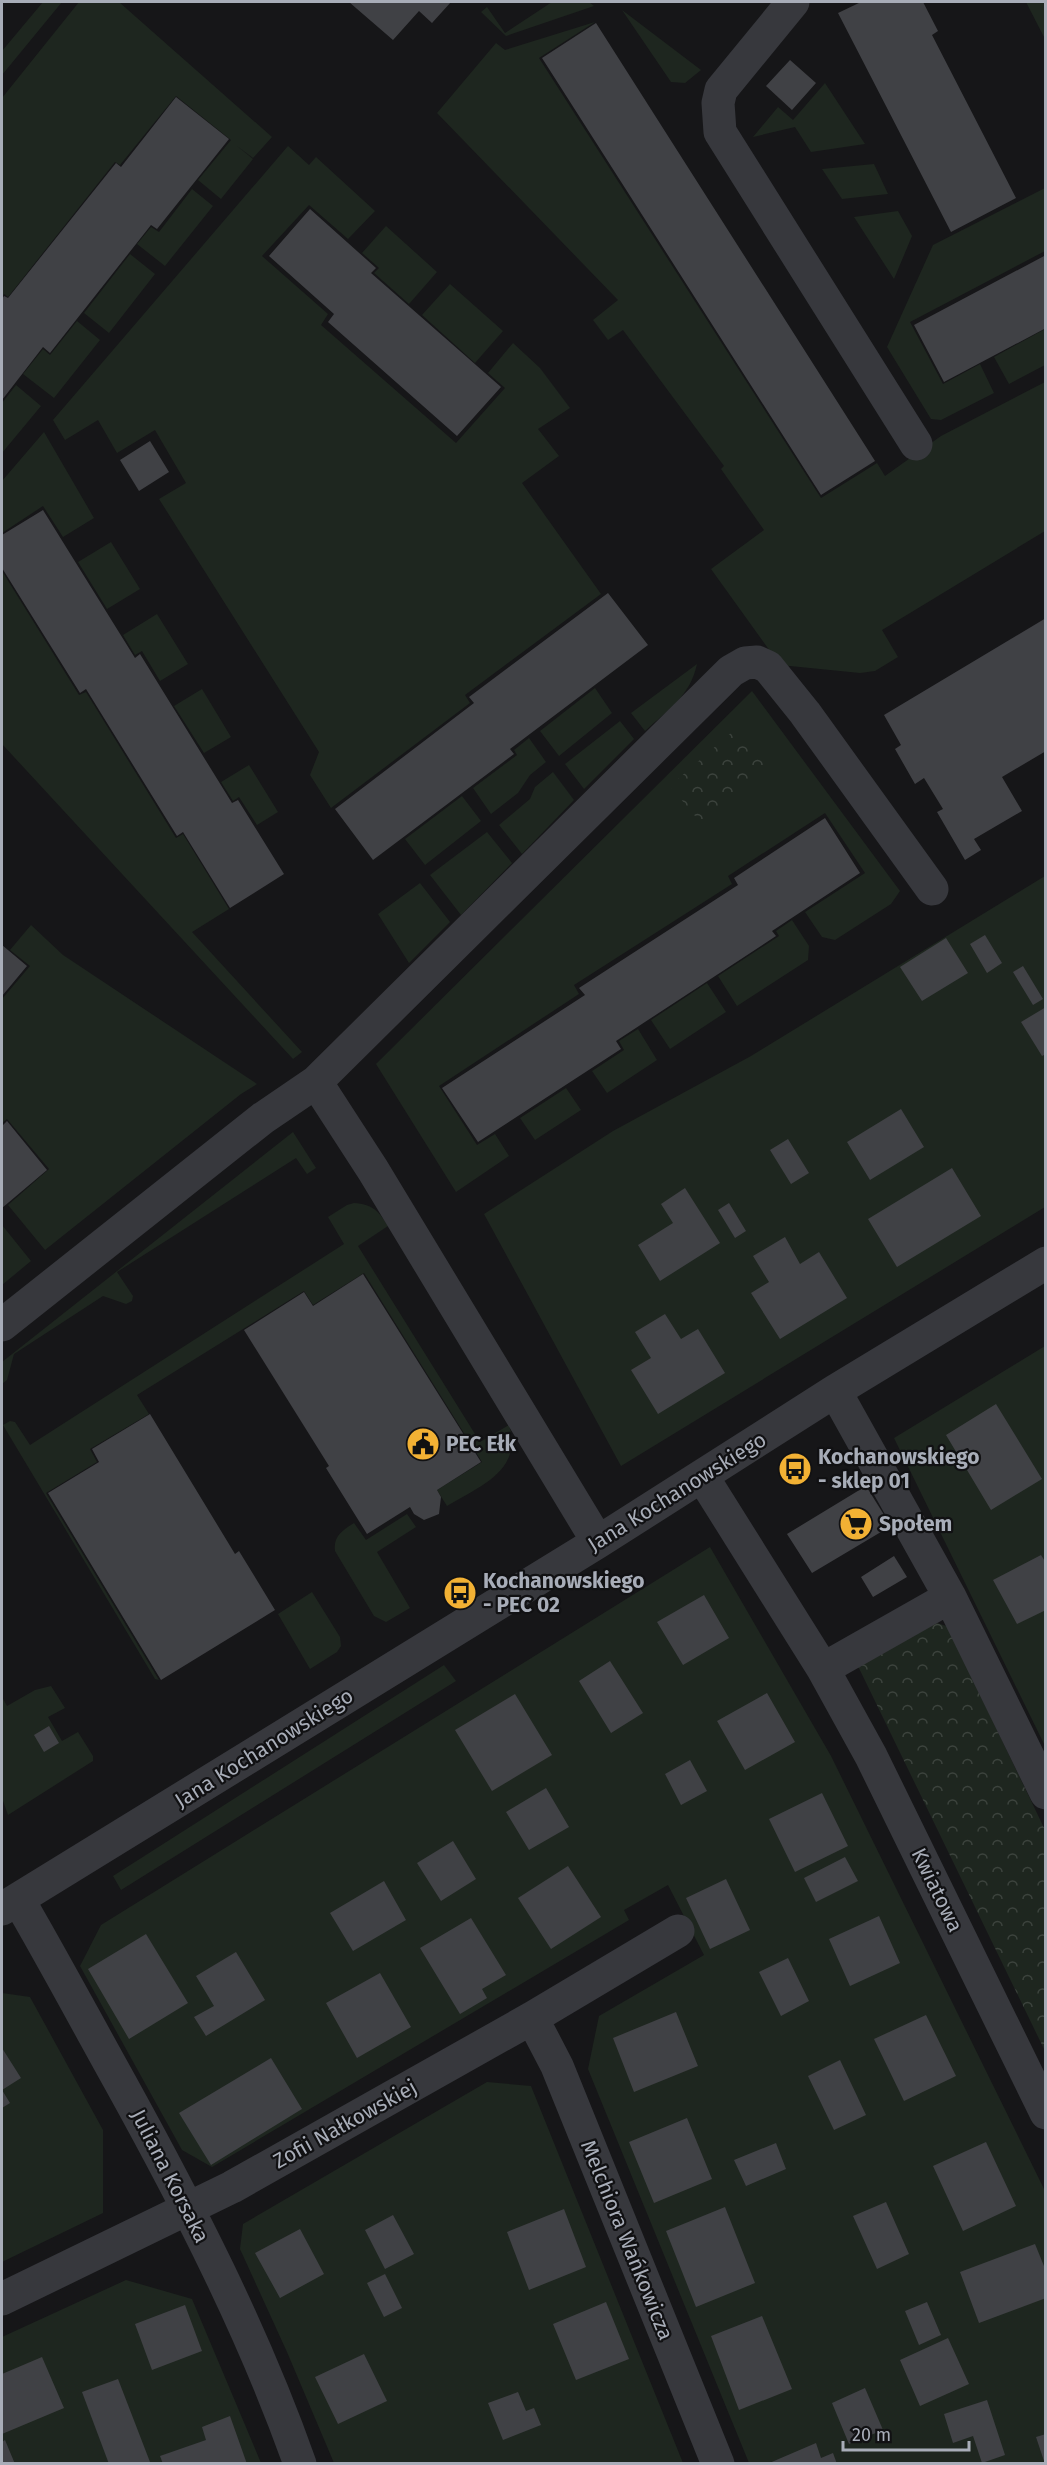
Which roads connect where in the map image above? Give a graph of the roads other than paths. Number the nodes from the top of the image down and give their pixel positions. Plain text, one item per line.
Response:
1 (793, 2) edge
2 (916, 444) dead end
3 (932, 889) dead end
4 (316, 1082) junction
5 (1046, 1263) edge
6 (2, 1325) edge
7 (835, 1391) junction
8 (702, 1476) junction
9 (598, 1542) junction
10 (950, 1597) junction
11 (823, 1669) junction
12 (1046, 1793) edge
13 (10, 1904) edge
14 (678, 1931) dead end
15 (532, 2018) junction
16 (1046, 2113) edge
17 (188, 2209) junction
18 (2, 2299) edge
19 (300, 2463) edge
20 (718, 2463) edge

1 - 2 street
3 - 4 street
4 - 6 street
4 - 9 street
5 - 7 street, Jana Kochanowskiego
7 - 8 street, Jana Kochanowskiego
7 - 10 street
8 - 9 street, Jana Kochanowskiego
8 - 11 street, Kwiatowa
9 - 13 street, Jana Kochanowskiego
10 - 11 street
10 - 12 street
11 - 16 street, Kwiatowa
13 - 17 street, Juliana Korsaka
14 - 15 street, Zofii Nałkowskiej
15 - 17 street, Zofii Nałkowskiej
15 - 20 street, Melchiora Wańkowicza
17 - 18 street, Zofii Nałkowskiej
17 - 19 street, Juliana Korsaka

